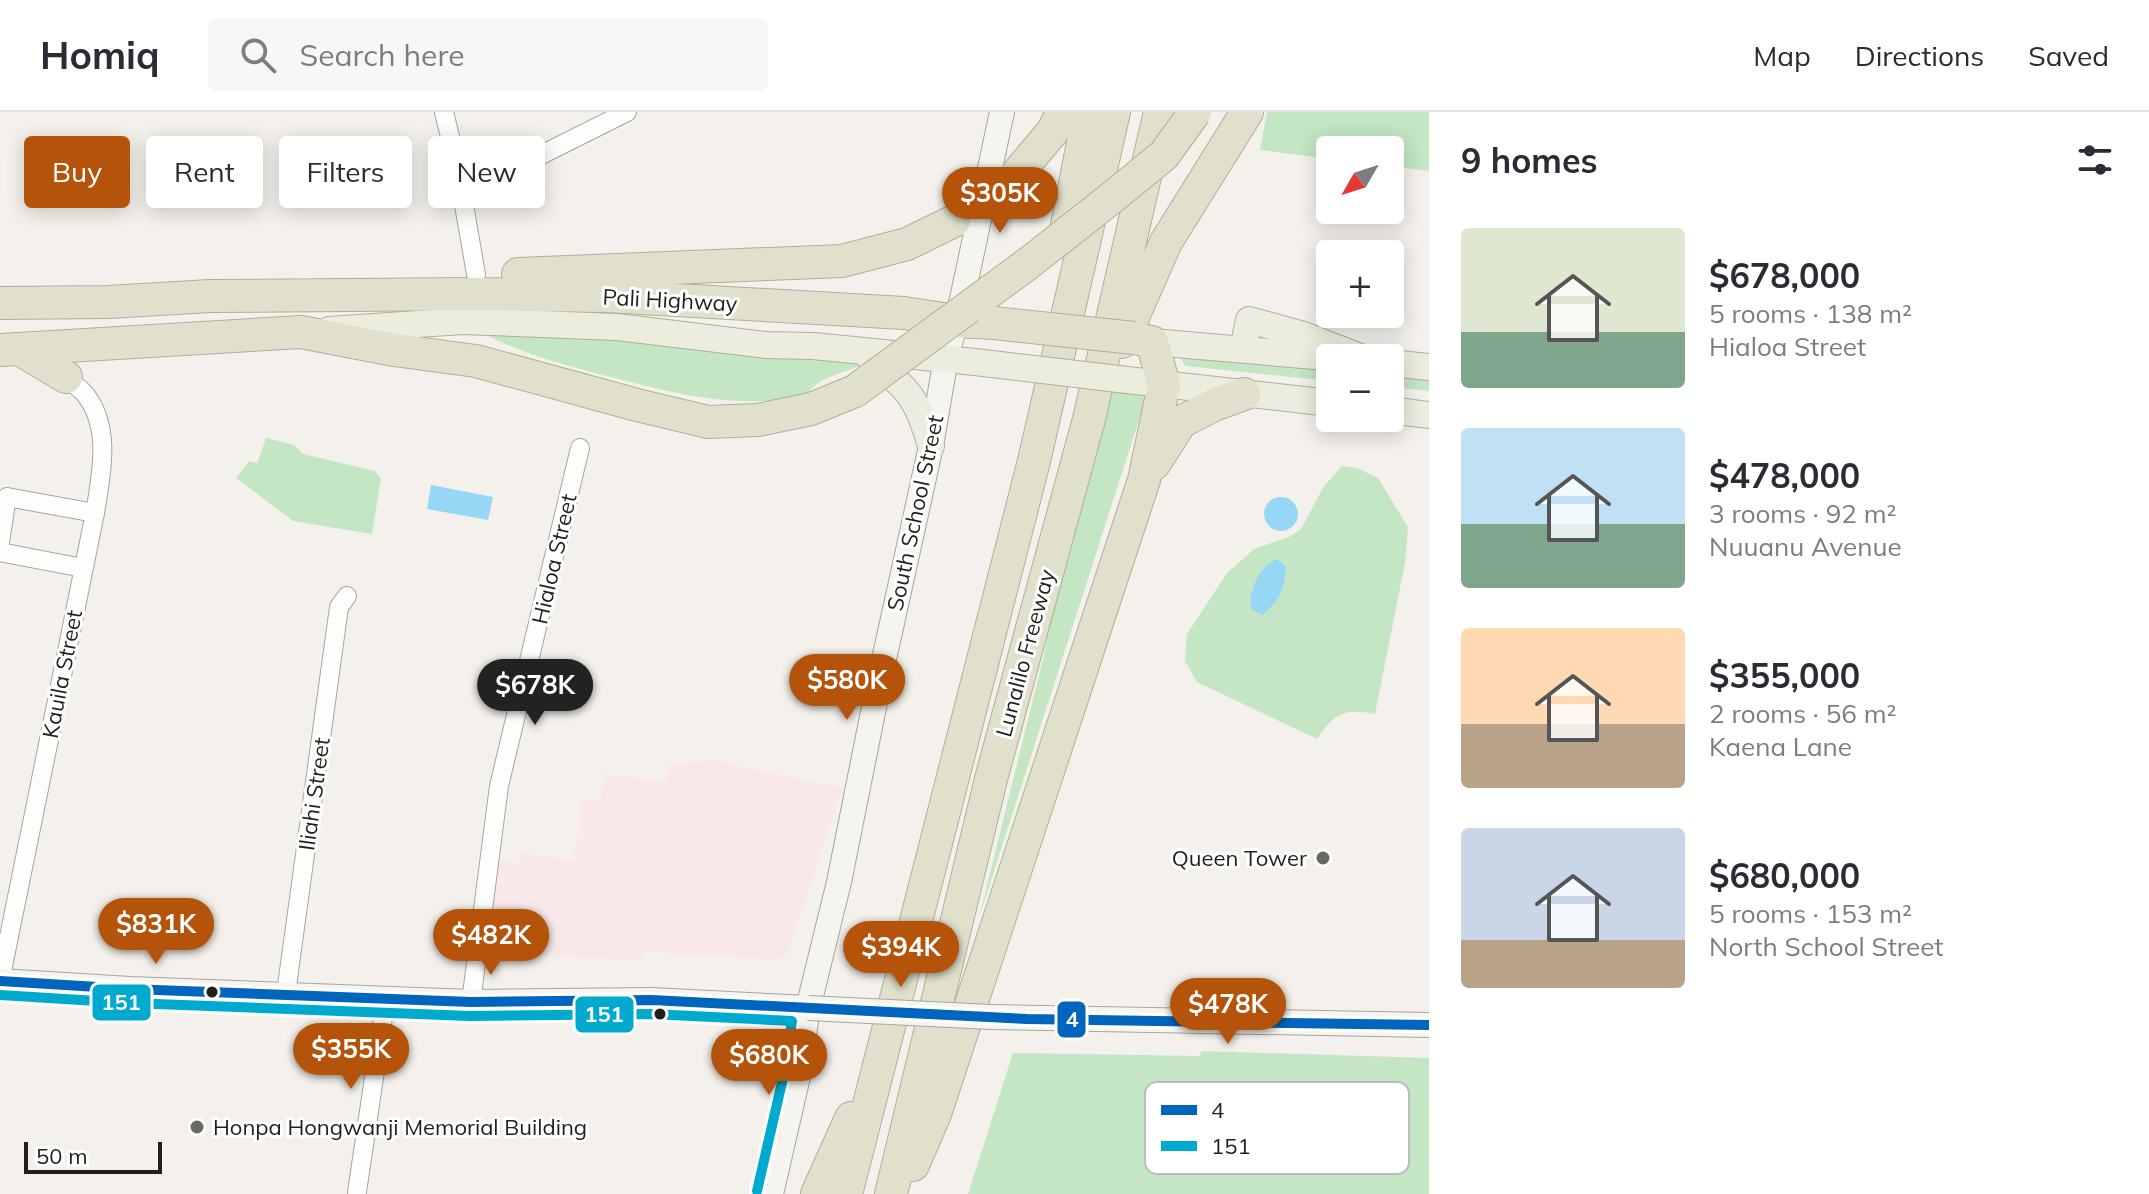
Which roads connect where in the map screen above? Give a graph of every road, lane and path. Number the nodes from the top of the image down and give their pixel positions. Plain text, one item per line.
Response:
1 (444, 112) edge
2 (627, 112) edge
3 (1002, 112) edge
4 (1062, 112) edge
5 (1089, 112) edge
6 (1114, 112) edge
7 (1160, 112) edge
8 (1195, 112) edge
9 (1247, 112) edge
10 (545, 153) edge
11 (1016, 175) tunnel mouth
12 (954, 221) tunnel mouth
13 (476, 274) junction
14 (0, 292) edge
15 (260, 296) junction
16 (58, 301) junction
17 (0, 303) edge
18 (956, 321) junction
19 (301, 332) junction
20 (1143, 340) junction
21 (1327, 344) edge
22 (813, 346) junction
23 (1243, 349) junction
24 (10, 350) edge
25 (1316, 356) edge
26 (946, 358) junction
27 (1404, 364) edge
28 (1429, 367) edge
29 (66, 377) joint
30 (1164, 385) junction
31 (1244, 394) junction
32 (1316, 402) edge
33 (1404, 412) edge
34 (1429, 415) edge
35 (1089, 419) junction
36 (931, 446) junction
37 (580, 448) dead end
38 (1144, 480) junction
39 (95, 513) junction
40 (0, 542) edge
41 (0, 552) edge
42 (83, 568) junction
43 (347, 596) dead end
44 (994, 624) junction
45 (0, 981) edge
46 (286, 993) junction
47 (386, 997) junction
48 (471, 1002) junction
49 (808, 1008) junction
50 (1429, 1025) edge
51 (884, 1055) junction
52 (357, 1192) edge
53 (771, 1194) edge
54 (817, 1194) edge
55 (846, 1194) edge
56 (891, 1194) edge
57 (901, 1194) edge

1 - 13 street
2 - 10 street
3 - 18 main road, South School Street
4 - 11 highway
5 - 44 highway
6 - 44 highway, Lunalilo Freeway
7 - 35 highway, Lunalilo Freeway
8 - 19 highway, bridge
9 - 35 highway
12 - 13 highway
13 - 15 highway
14 - 16 highway
15 - 16 highway, Pali Highway
15 - 18 highway, Pali Highway
16 - 17 highway, Pali Highway
18 - 20 highway, Pali Highway, bridge
18 - 26 main road, South School Street
19 - 22 main road, Pali Highway
19 - 24 highway, Pali Highway
20 - 23 main road, Pali Highway
20 - 30 highway
21 - 23 main road
22 - 26 main road, Pali Highway
22 - 36 main road
23 - 25 main road, Pali Highway
24 - 29 highway
26 - 30 main road, Pali Highway, bridge
26 - 36 main road, South School Street
27 - 28 main road
29 - 39 street, Kauila Street
30 - 31 main road, Pali Highway
30 - 38 highway
31 - 32 main road, Pali Highway
31 - 38 highway
33 - 34 main road
35 - 56 highway, Lunalilo Freeway
36 - 49 main road, South School Street
37 - 48 street, Hialoa Street
38 - 57 highway
39 - 40 street
39 - 42 street, Kauila Street
41 - 42 street
42 - 45 street, Kauila Street
43 - 46 street, Iliahi Street
44 - 51 highway, Lunalilo Freeway
45 - 46 main road
46 - 47 main road
47 - 48 main road
47 - 52 street
48 - 49 main road
49 - 50 main road, bridge
49 - 53 main road, South School Street
51 - 54 highway
51 - 55 highway, Lunalilo Freeway

